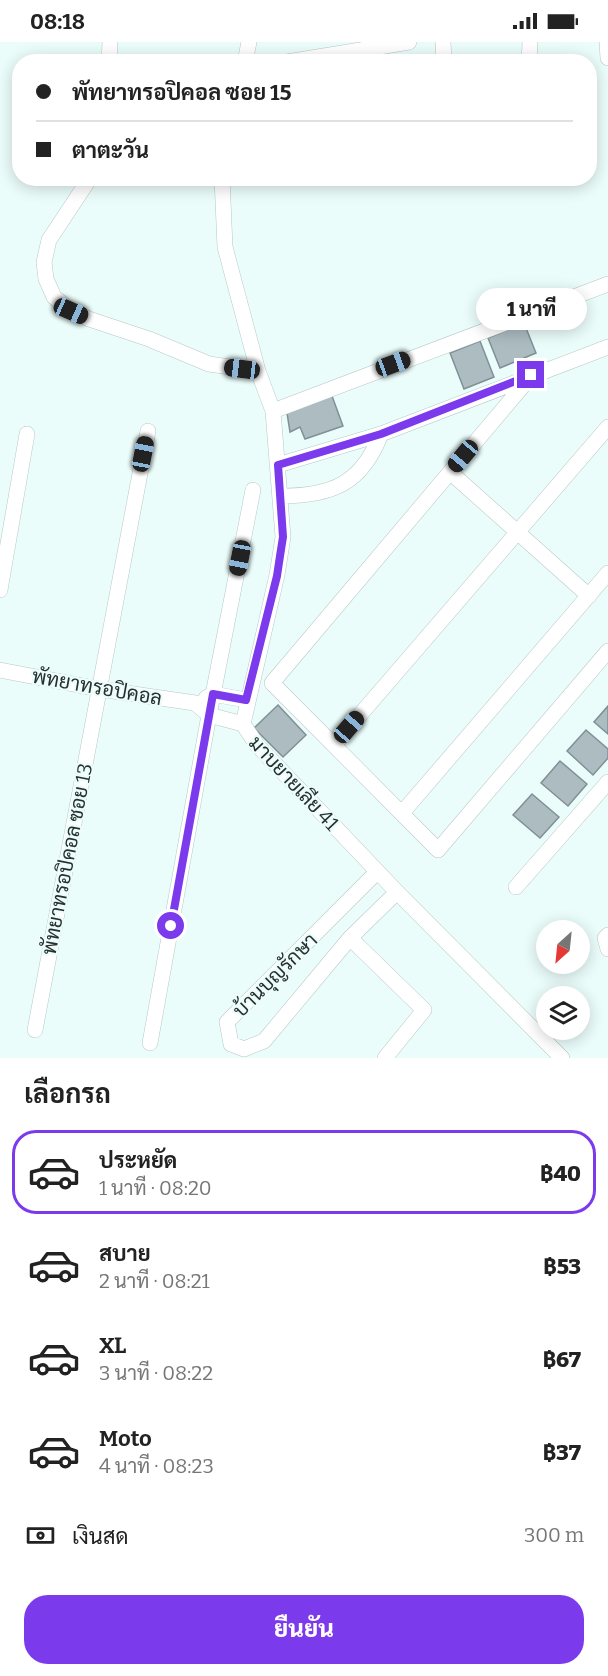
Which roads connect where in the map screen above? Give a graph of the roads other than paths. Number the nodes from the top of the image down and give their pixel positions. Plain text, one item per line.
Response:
1 (409, 42) edge
2 (607, 42) edge
3 (384, 54) edge
4 (608, 58) edge
5 (85, 186) edge
6 (222, 186) edge
7 (608, 284) edge
8 (608, 347) edge
9 (258, 371) junction
10 (531, 375) junction
11 (273, 411) junction
12 (608, 427) edge
13 (148, 431) dead end
14 (27, 434) dead end
15 (381, 434) junction
16 (278, 465) junction
17 (450, 472) junction
18 (253, 490) dead end
19 (281, 496) junction
20 (517, 532) junction
21 (608, 573) edge
22 (0, 590) edge
23 (589, 596) junction
24 (608, 651) edge
25 (0, 670) edge
26 (99, 689) junction
27 (213, 694) junction
28 (246, 700) junction
29 (195, 703) junction
30 (209, 715) junction
31 (243, 724) junction
32 (334, 745) junction
33 (608, 782) edge
34 (402, 813) junction
35 (377, 872) junction
36 (516, 887) dead end
37 (397, 892) junction
38 (608, 935) edge
39 (350, 938) junction
40 (608, 949) edge
41 (34, 1030) dead end
42 (150, 1043) dead end
43 (385, 1058) edge
44 (562, 1058) edge

1 - 3 street
2 - 4 street
5 - 9 street
6 - 9 street, มาบยายเลีย 41
7 - 11 street
8 - 10 street
9 - 11 street, มาบยายเลีย 41
10 - 15 street
10 - 17 street
11 - 16 street, มาบยายเลีย 41
12 - 20 street
13 - 26 street, พัทยาทรอปิคอล ซอย 13
14 - 22 street
15 - 16 street
15 - 19 street
16 - 19 street, มาบยายเลีย 41
17 - 20 street
17 - 32 street
18 - 27 street
19 - 28 street, มาบยายเลีย 41
20 - 23 street
20 - 32 street
21 - 23 street
23 - 34 street
24 - 34 street
25 - 26 street, พัทยาทรอปิคอล
26 - 29 street, พัทยาทรอปิคอล
26 - 41 street, พัทยาทรอปิคอล ซอย 13
27 - 28 street
27 - 29 street
27 - 30 street
28 - 31 street, มาบยายเลีย 41
29 - 30 street
30 - 31 street
30 - 42 street
31 - 35 street, มาบยายเลีย 41
32 - 34 street
33 - 36 street
35 - 37 street, มาบยายเลีย 41
35 - 39 street, บ้านบุญรักษา
37 - 39 street, บ้านบุญรักษา
37 - 44 street, มาบยายเลีย 41
38 - 40 street
39 - 43 street

